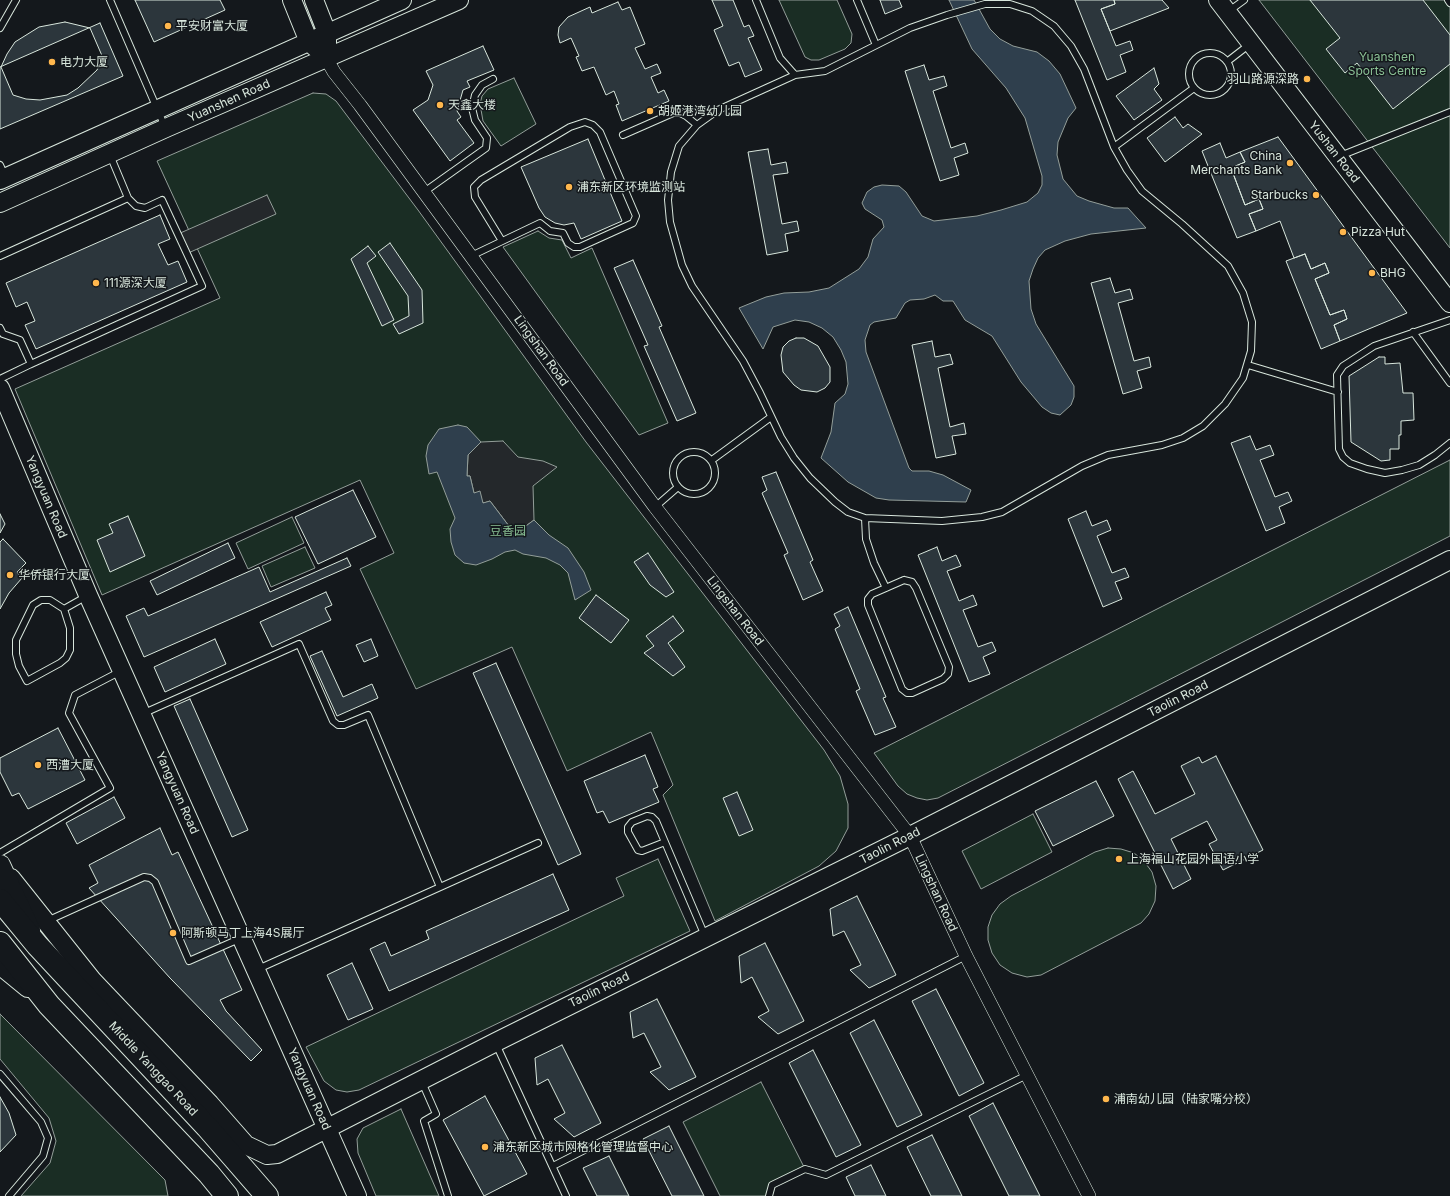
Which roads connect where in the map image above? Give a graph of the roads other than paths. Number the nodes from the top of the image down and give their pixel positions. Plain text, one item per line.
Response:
1 (16, 0) edge
2 (110, 0) edge
3 (292, 0) edge
4 (314, 0) edge
5 (402, 0) edge
6 (459, 0) edge
7 (756, 0) edge
8 (857, 0) edge
9 (1244, 0) edge
10 (1448, 0) edge
11 (1450, 3) edge
12 (1223, 6) edge
13 (0, 28) edge
14 (327, 33) junction
15 (309, 42) junction
16 (1252, 43) junction
17 (876, 45) junction
18 (326, 58) junction
19 (1228, 61) junction
20 (795, 75) junction
21 (493, 79) dead end
22 (1194, 88) junction
23 (158, 109) junction
24 (1450, 112) edge
25 (697, 125) junction
26 (166, 128) junction
27 (623, 135) dead end
28 (1114, 147) junction
29 (109, 154) junction
30 (1338, 157) junction
31 (2, 175) edge
32 (424, 192) junction
33 (128, 198) junction
34 (0, 203) edge
35 (502, 241) junction
36 (0, 256) edge
37 (471, 256) junction
38 (1450, 303) edge
39 (1450, 320) edge
40 (0, 328) edge
41 (1413, 332) junction
42 (31, 364) junction
43 (1248, 364) junction
44 (0, 379) edge
45 (1450, 383) edge
46 (0, 388) edge
47 (1338, 392) junction
48 (772, 417) junction
49 (1450, 443) edge
50 (712, 460) junction
51 (678, 487) junction
52 (655, 507) junction
53 (865, 518) junction
54 (1450, 560) edge
55 (886, 588) junction
56 (88, 595) junction
57 (64, 609) junction
58 (123, 670) junction
59 (142, 714) junction
60 (910, 836) junction
61 (665, 842) junction
62 (538, 843) dead end
63 (0, 853) edge
64 (0, 864) edge
65 (440, 887) junction
66 (0, 900) edge
67 (45, 922) junction
68 (242, 937) junction
69 (706, 937) junction
70 (0, 943) edge
71 (36, 945) junction
72 (966, 956) junction
73 (0, 964) edge
74 (256, 969) junction
75 (49, 1005) junction
76 (496, 1042) junction
77 (0, 1074) edge
78 (1027, 1075) junction
79 (421, 1081) junction
80 (328, 1129) junction
81 (553, 1166) junction
82 (9, 1196) edge
83 (227, 1196) edge
84 (267, 1196) edge
85 (356, 1196) edge
86 (448, 1196) edge
87 (566, 1196) edge
88 (769, 1196) edge
89 (1089, 1196) edge

1 - 13 lane
2 - 23 lane
3 - 15 street
4 - 14 street
5 - 14 street, Yuanshen Road
6 - 18 street, Yuanshen Road
7 - 20 lane
8 - 17 lane
9 - 12 lane
10 - 11 lane
12 - 16 street, Yushan Road
14 - 15 street, Yuanshen Road
14 - 18 street
15 - 18 street
15 - 23 street, Yuanshen Road
16 - 19 lane
16 - 30 street, Yushan Road
17 - 20 lane
17 - 28 lane
18 - 26 street, Yuanshen Road
18 - 32 street, Lingshan Road
19 - 22 lane
19 - 22 lane
20 - 25 lane
21 - 32 lane
22 - 28 lane
23 - 26 lane
23 - 31 street, Yuanshen Road
24 - 30 lane
25 - 27 lane
25 - 48 lane
26 - 29 street, Yuanshen Road
28 - 43 lane
29 - 33 lane
29 - 34 street, Yuanshen Road
30 - 38 street, Yushan Road
32 - 37 street, Lingshan Road
33 - 36 lane
33 - 42 lane
35 - 35 lane
35 - 37 lane
37 - 52 street, Lingshan Road
39 - 41 lane
40 - 42 lane
41 - 45 lane
41 - 47 lane
42 - 44 lane
43 - 47 lane
43 - 53 lane
46 - 56 street, Yangyuan Road
47 - 49 lane
48 - 50 lane
48 - 53 lane
50 - 51 lane
50 - 51 lane
51 - 52 lane
52 - 60 street, Lingshan Road
53 - 55 lane
54 - 60 street, Taolin Road
55 - 55 lane
56 - 57 lane
56 - 58 street, Yangyuan Road
57 - 57 lane
58 - 59 street, Yangyuan Road
58 - 63 lane
59 - 65 lane
59 - 68 street, Yangyuan Road
60 - 69 street, Taolin Road
60 - 72 street, Lingshan Road
61 - 61 lane
61 - 69 lane
62 - 65 lane
64 - 67 street, Taolin Road
64 - 71 main road, Middle Yanggao Road
65 - 74 lane
66 - 71 highway, Middle Yanggao Road
67 - 68 lane
67 - 80 street, Taolin Road
68 - 74 street, Yangyuan Road
69 - 76 street, Taolin Road
70 - 75 highway
71 - 84 highway, Middle Yanggao Road
72 - 78 street, Lingshan Road
72 - 81 lane
73 - 75 main road
74 - 80 street, Yangyuan Road
75 - 83 highway
76 - 79 street, Taolin Road
76 - 81 lane
77 - 82 lane
78 - 88 lane
78 - 89 street, Lingshan Road
79 - 80 street, Taolin Road
79 - 86 lane
80 - 85 street, Yangyuan Road
81 - 87 lane

